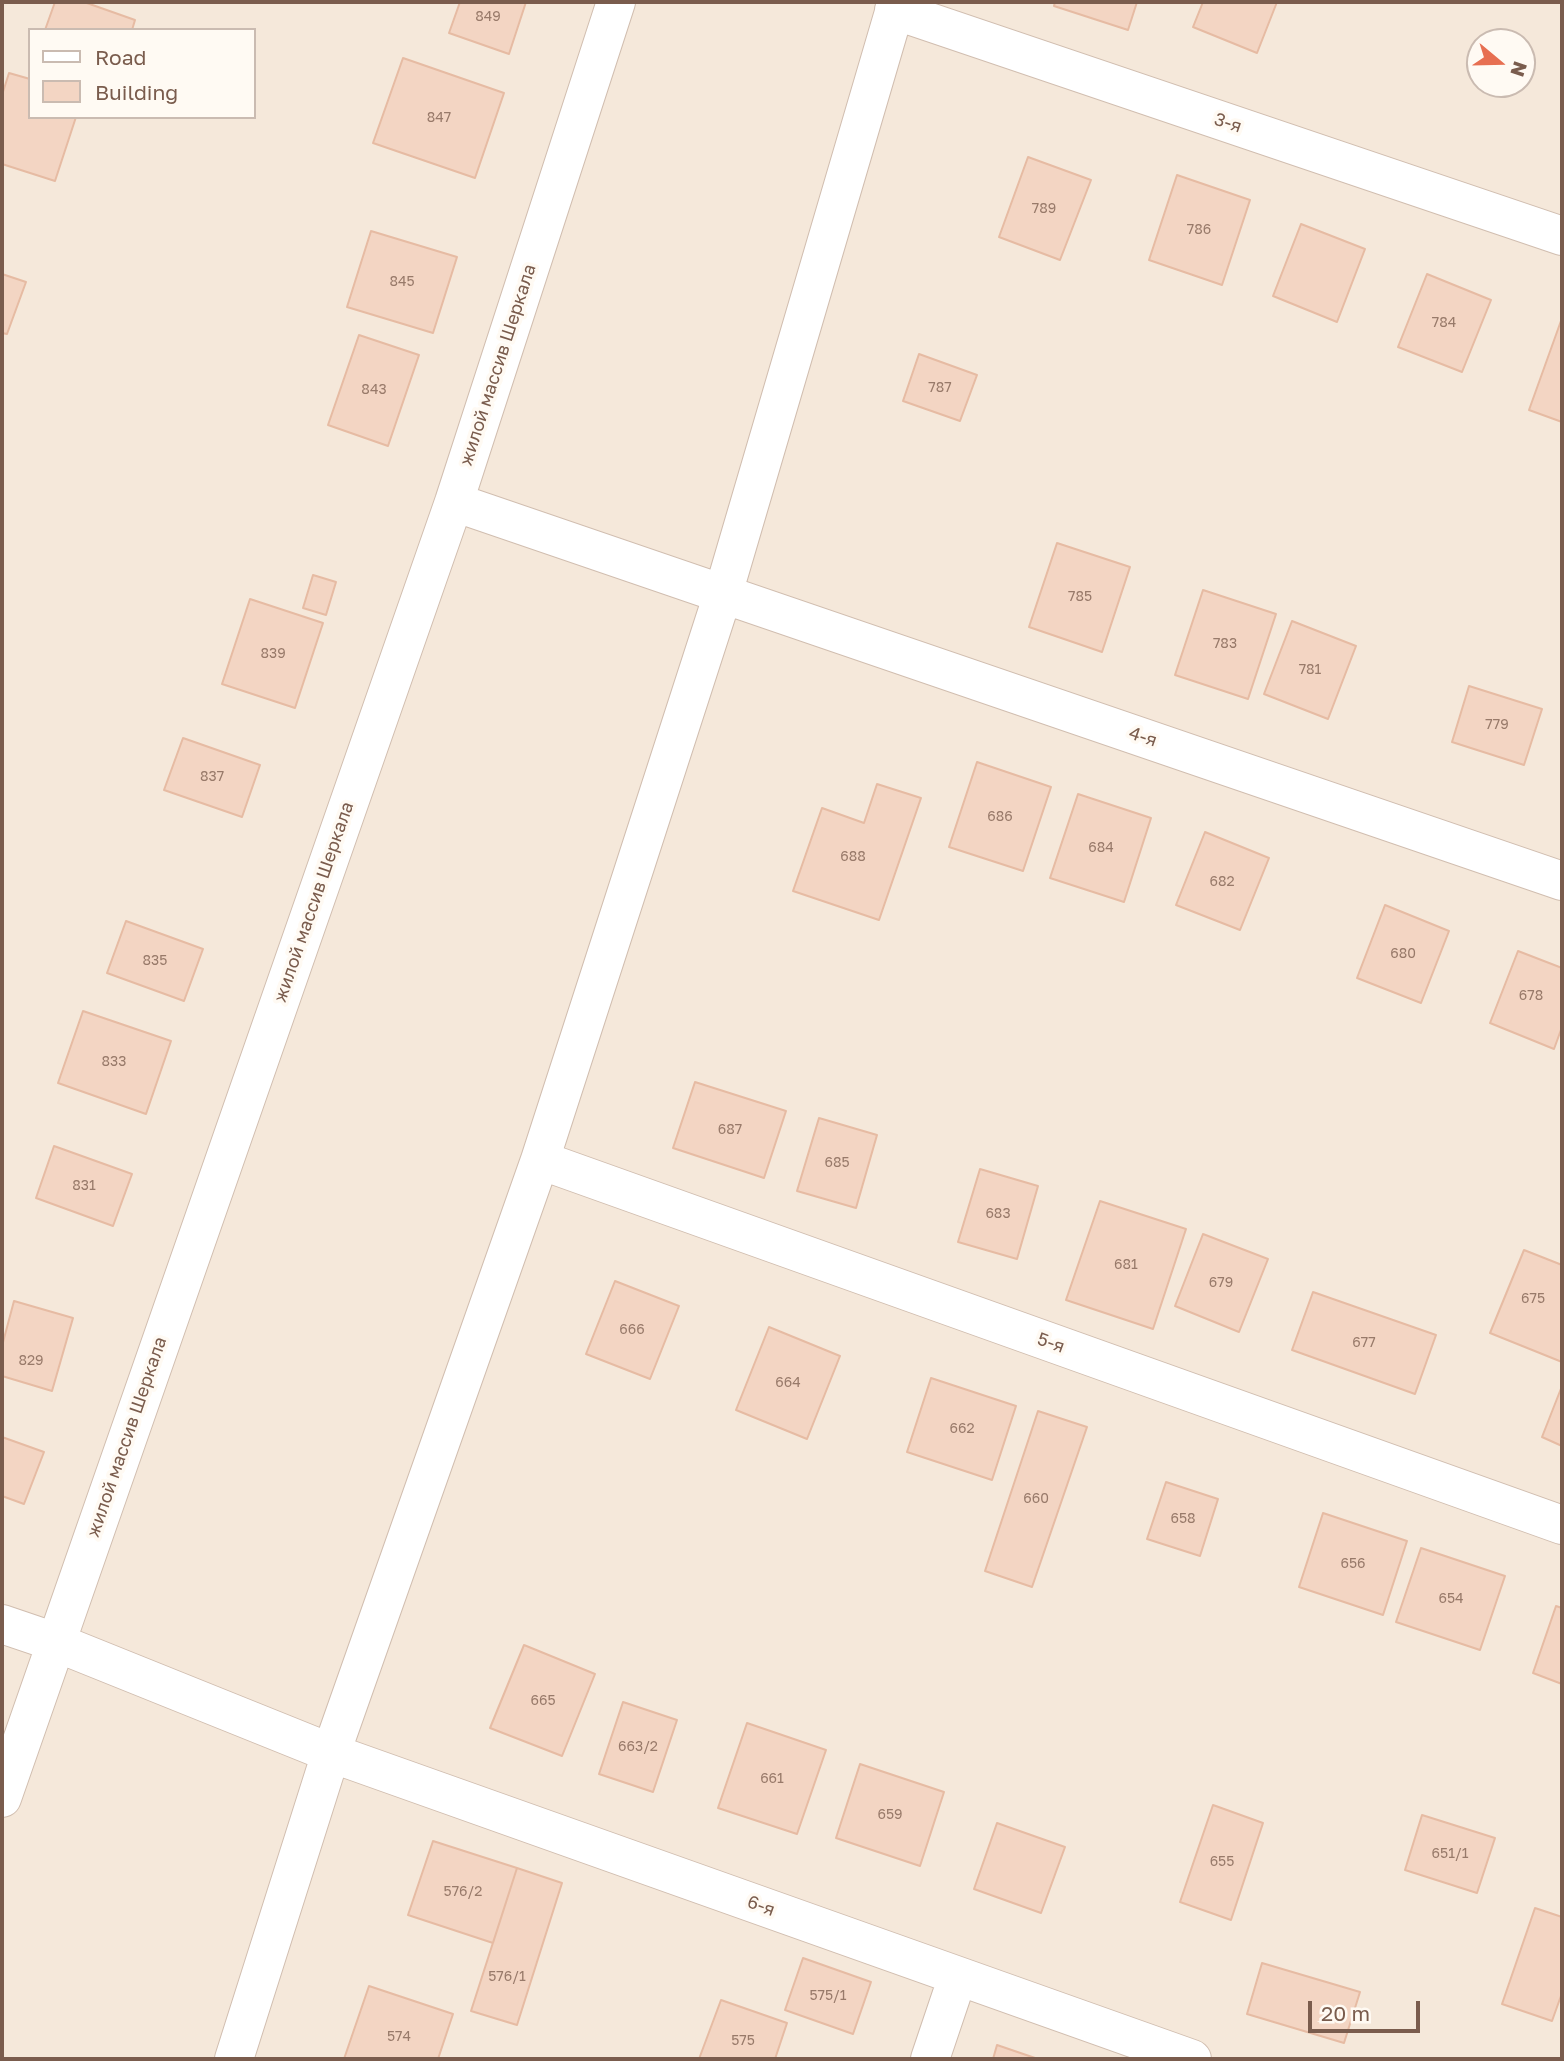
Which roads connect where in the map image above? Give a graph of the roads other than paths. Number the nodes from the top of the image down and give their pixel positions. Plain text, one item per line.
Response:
1 (616, 2) edge
2 (895, 6) edge
3 (1562, 236) edge
4 (454, 502) junction
5 (723, 594) junction
6 (1562, 881) edge
7 (540, 1160) junction
8 (1562, 1525) edge
9 (2, 1624) edge
10 (55, 1642) junction
11 (331, 1753) junction
12 (2, 1798) edge
13 (958, 1976) junction
14 (234, 2059) edge
15 (930, 2059) edge
16 (1192, 2059) edge

1 - 4 street, жилой массив Шеркала
2 - 3 street, 3-я
2 - 5 street
4 - 5 street, 4-я
4 - 10 street, жилой массив Шеркала
5 - 6 street, 4-я
5 - 7 street
7 - 8 street, 5-я
7 - 11 street
9 - 10 street, 6-я
10 - 11 street, 6-я
10 - 12 street, жилой массив Шеркала
11 - 13 street, 6-я
11 - 14 street
13 - 15 street
13 - 16 street, 6-я

